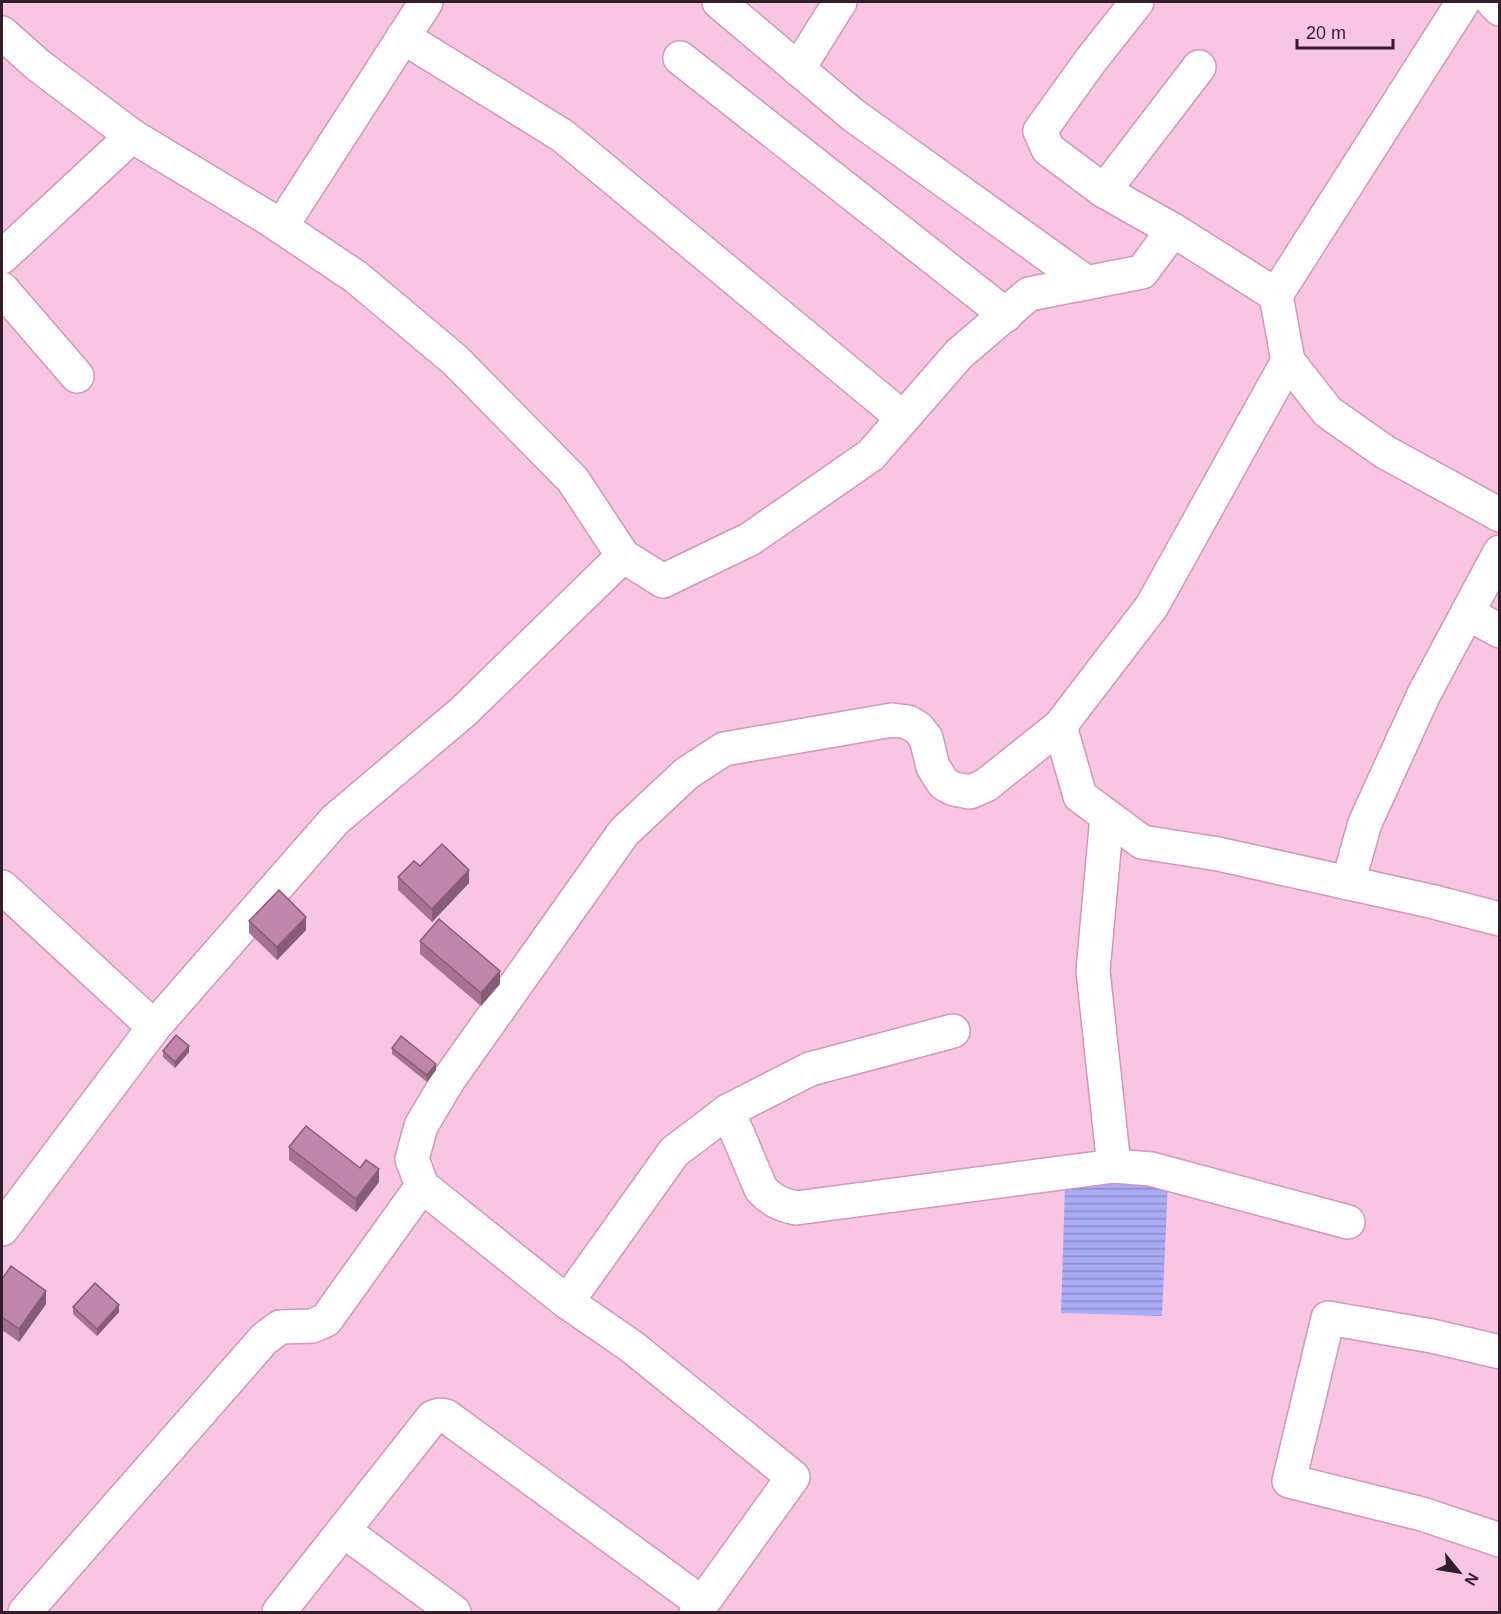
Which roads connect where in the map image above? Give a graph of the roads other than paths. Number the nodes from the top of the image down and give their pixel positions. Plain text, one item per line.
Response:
1 (426, 2) edge
2 (719, 2) edge
3 (840, 2) edge
4 (1137, 2) edge
5 (1463, 2) edge
6 (1492, 2) edge
7 (1500, 9) edge
8 (2, 33) edge
9 (403, 38) junction
10 (680, 58) dead end
11 (1199, 67) dead end
12 (798, 69) junction
13 (132, 136) junction
14 (1104, 191) junction
15 (281, 227) junction
16 (1173, 230) junction
17 (2, 257) edge
18 (1087, 284) junction
19 (2, 289) edge
20 (1276, 295) junction
21 (1006, 315) junction
22 (1288, 361) junction
23 (77, 376) dead end
24 (903, 418) junction
25 (1500, 515) edge
26 (1500, 552) edge
27 (623, 556) junction
28 (1467, 613) junction
29 (1500, 631) edge
30 (1060, 726) junction
31 (1107, 816) junction
32 (1348, 883) junction
33 (2, 887) edge
34 (1500, 919) edge
35 (154, 1026) junction
36 (953, 1031) dead end
37 (728, 1111) junction
38 (1114, 1166) junction
39 (422, 1186) junction
40 (1348, 1222) dead end
41 (2, 1229) edge
42 (567, 1302) junction
43 (1500, 1352) edge
44 (344, 1531) junction
45 (1500, 1540) edge
46 (699, 1608) edge
47 (25, 1612) edge
48 (279, 1612) edge
49 (454, 1612) edge

1 - 9 street
2 - 12 street
3 - 12 street
4 - 14 street
5 - 20 street
6 - 7 street
8 - 13 street
9 - 15 street
9 - 24 street
10 - 21 street
11 - 14 street
12 - 18 street
13 - 15 street
13 - 17 street
14 - 16 street
15 - 27 street
16 - 18 street
16 - 20 street
18 - 21 street
19 - 23 street
20 - 22 street
21 - 24 street
22 - 25 street
22 - 30 street
24 - 27 street
26 - 28 street
27 - 35 street
28 - 29 street
28 - 32 street
30 - 31 street
30 - 39 street
31 - 32 street
31 - 38 street
32 - 34 street
33 - 35 street
35 - 41 street
36 - 37 street
37 - 38 street
37 - 42 street
38 - 40 street
39 - 42 street
39 - 47 street
42 - 46 street
43 - 45 street
44 - 46 street
44 - 48 street
44 - 49 street

